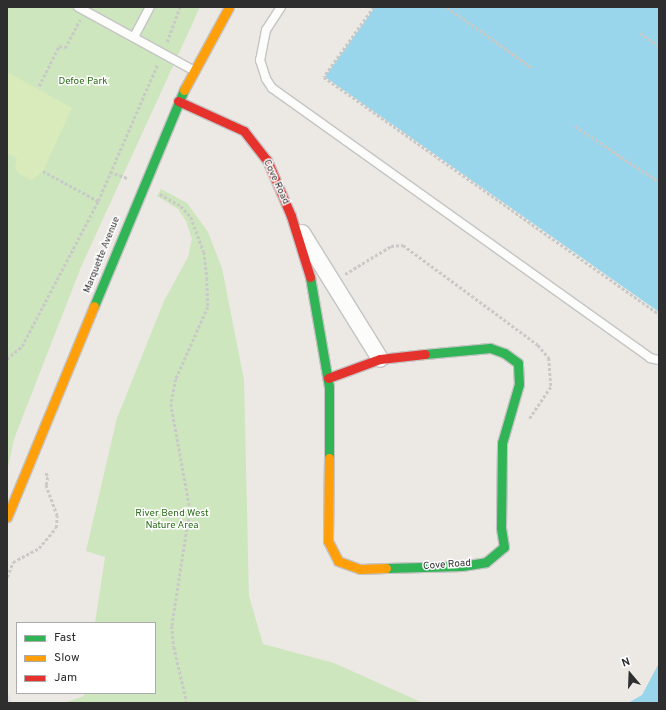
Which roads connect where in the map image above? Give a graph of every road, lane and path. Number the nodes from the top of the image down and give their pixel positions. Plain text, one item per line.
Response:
1 (150, 7) edge
2 (180, 7) edge
3 (229, 7) edge
4 (281, 7) edge
5 (374, 7) edge
6 (447, 7) edge
7 (81, 9) edge
8 (640, 32) dead end
9 (134, 37) junction
10 (659, 46) edge
11 (164, 52) junction
12 (532, 68) dead end
13 (193, 70) junction
14 (39, 86) dead end
15 (178, 101) junction
16 (575, 126) dead end
17 (43, 171) dead end
18 (110, 172) junction
19 (659, 182) edge
20 (142, 186) junction
21 (98, 201) junction
22 (291, 216) junction
23 (334, 281) junction
24 (659, 314) edge
25 (7, 359) edge
26 (380, 359) junction
27 (659, 360) edge
28 (328, 378) junction
29 (524, 426) dead end
30 (26, 468) junction
31 (7, 517) edge
32 (7, 577) edge
33 (187, 703) edge

1 - 9 lane
2 - 11 path
3 - 13 street, Marquette Avenue
4 - 27 lane
5 - 24 path
6 - 12 path
7 - 9 lane
7 - 14 path
8 - 10 path
9 - 11 lane
11 - 13 lane
11 - 18 path
13 - 15 street, Marquette Avenue
15 - 20 street, Marquette Avenue
15 - 22 street, Cove Road
16 - 19 path
17 - 21 path
18 - 20 path
18 - 21 path
20 - 30 street, Marquette Avenue
20 - 33 path
21 - 25 path
22 - 23 street, Cove Road
22 - 28 street, Cove Road
23 - 26 street, Cove Road
23 - 29 path
26 - 28 street, Cove Road
26 - 28 street, Cove Road
30 - 31 street, Marquette Avenue
30 - 32 path

